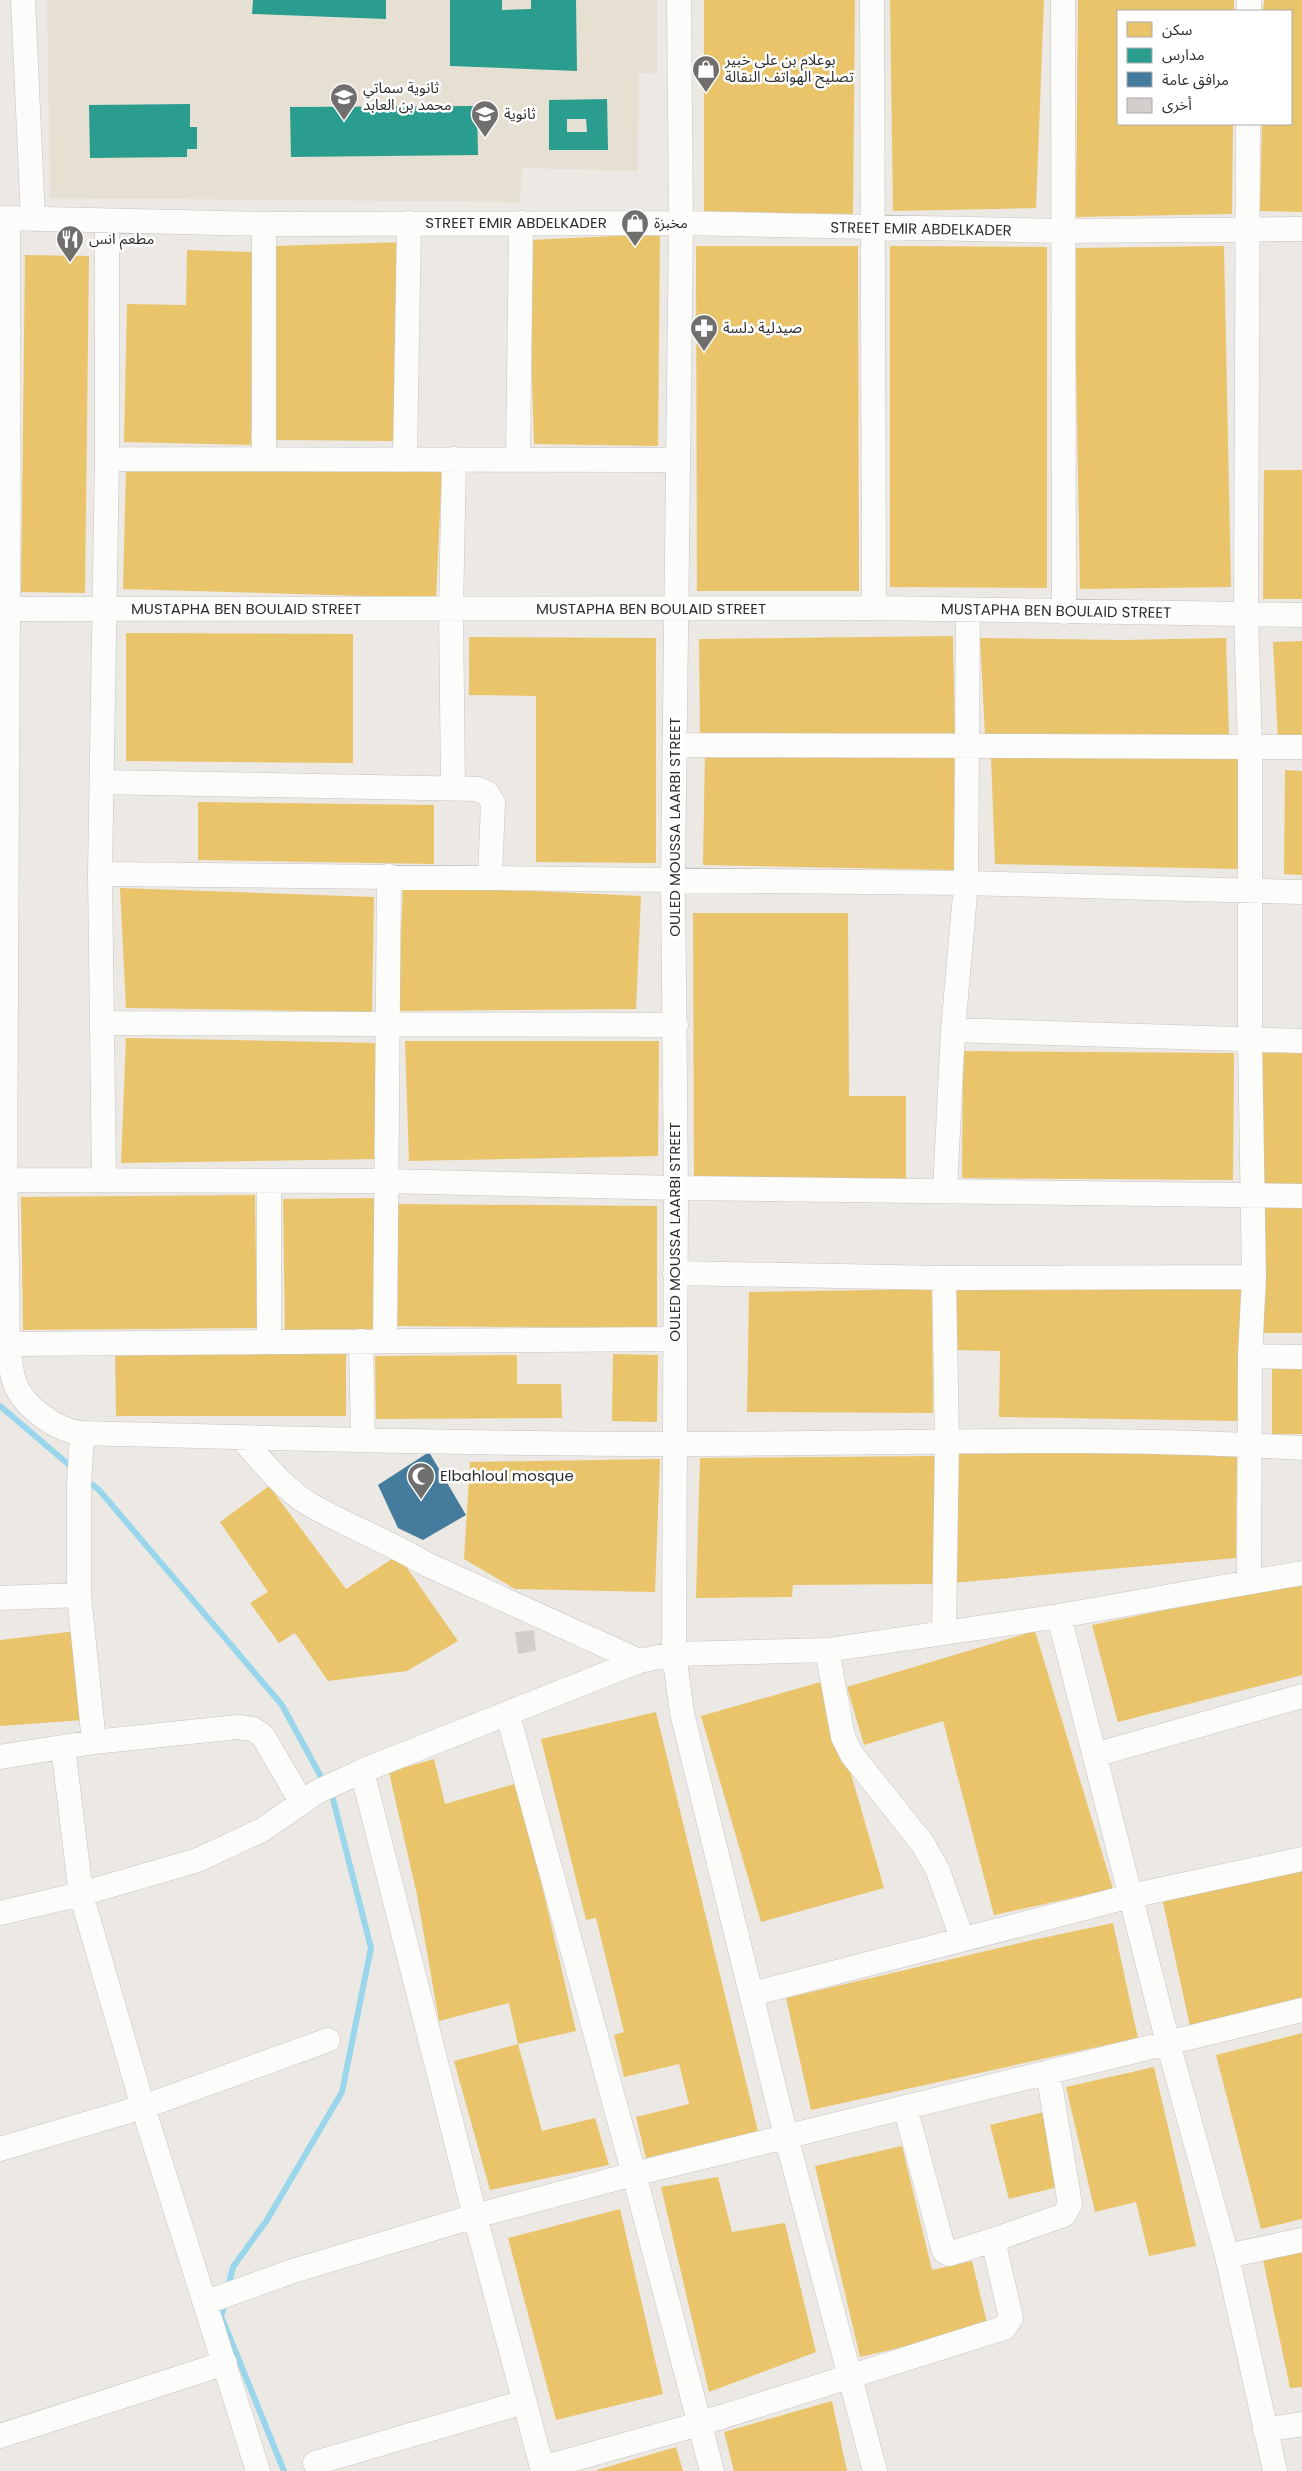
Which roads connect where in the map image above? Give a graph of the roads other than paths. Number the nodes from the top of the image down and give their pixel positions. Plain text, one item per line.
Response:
1 (23, 0) edge
2 (679, 0) edge
3 (872, 0) edge
4 (1063, 0) edge
5 (1248, 125) edge
6 (4, 218) edge
7 (33, 219) junction
8 (107, 221) junction
9 (409, 223) junction
10 (522, 223) junction
11 (264, 224) junction
12 (681, 224) junction
13 (872, 228) junction
14 (1248, 229) junction
15 (1302, 229) edge
16 (1062, 231) junction
17 (107, 459) junction
18 (264, 459) junction
19 (405, 459) junction
20 (454, 459) junction
21 (518, 459) junction
22 (677, 460) junction
23 (676, 608) junction
24 (874, 608) junction
25 (5, 609) edge
26 (105, 609) junction
27 (451, 610) junction
28 (968, 610) junction
29 (1064, 612) junction
30 (1246, 614) junction
31 (1302, 615) edge
32 (675, 745) junction
33 (968, 746) junction
34 (1250, 747) junction
35 (1302, 747) edge
36 (102, 782) junction
37 (453, 787) junction
38 (100, 874) junction
39 (389, 876) junction
40 (490, 877) junction
41 (673, 880) junction
42 (966, 883) junction
43 (1250, 892) junction
44 (1302, 892) edge
45 (102, 1023) junction
46 (386, 1024) junction
47 (676, 1025) junction
48 (953, 1030) junction
49 (1250, 1040) junction
50 (1302, 1041) edge
51 (2, 1180) edge
52 (104, 1181) junction
53 (386, 1181) junction
54 (269, 1182) junction
55 (676, 1188) junction
56 (945, 1191) junction
57 (1302, 1196) edge
58 (1253, 1197) junction
59 (675, 1273) junction
60 (1254, 1277) junction
61 (944, 1278) junction
62 (675, 1339) junction
63 (361, 1341) junction
64 (385, 1341) junction
65 (269, 1342) junction
66 (10, 1344) junction
67 (1250, 1356) junction
68 (1302, 1357) edge
69 (82, 1434) junction
70 (240, 1437) junction
71 (364, 1439) junction
72 (947, 1442) junction
73 (675, 1444) junction
74 (1251, 1445) junction
75 (1302, 1448) edge
76 (1302, 1573) edge
77 (1249, 1581) junction
78 (79, 1595) junction
79 (0, 1598) edge
80 (1060, 1616) junction
81 (944, 1633) junction
82 (827, 1650) junction
83 (674, 1654) junction
84 (639, 1661) junction
85 (1302, 1696) edge
86 (508, 1715) junction
87 (94, 1742) junction
88 (63, 1747) junction
89 (1095, 1755) junction
90 (0, 1757) edge
91 (362, 1771) junction
92 (319, 1792) junction
93 (1302, 1859) edge
94 (82, 1894) junction
95 (1131, 1896) junction
96 (0, 1914) edge
97 (962, 1938) junction
98 (752, 1994) junction
99 (1302, 2010) edge
100 (328, 2040) dead end
101 (1168, 2043) junction
102 (1048, 2072) junction
103 (143, 2107) junction
104 (905, 2107) junction
105 (786, 2136) junction
106 (0, 2148) edge
107 (634, 2174) junction
108 (475, 2216) junction
109 (993, 2240) junction
110 (1302, 2240) edge
111 (1228, 2256) junction
112 (207, 2302) junction
113 (225, 2363) junction
114 (850, 2377) junction
115 (524, 2402) junction
116 (699, 2424) junction
117 (1302, 2424) edge
118 (1265, 2430) junction
119 (0, 2436) edge
120 (315, 2463) dead end
121 (542, 2470) edge
122 (258, 2471) edge
123 (712, 2471) edge
124 (876, 2471) edge
125 (1275, 2471) edge

1 - 7 street
2 - 12 street, OULED MOUSSA LAARBI STREET
3 - 13 street
4 - 16 street
5 - 14 street
6 - 7 street, STREET EMIR ABDELKADER
6 - 25 street
7 - 8 street, STREET EMIR ABDELKADER
8 - 11 street, STREET EMIR ABDELKADER
8 - 17 street
9 - 10 street, STREET EMIR ABDELKADER
9 - 11 street, STREET EMIR ABDELKADER
9 - 19 street
10 - 12 street, STREET EMIR ABDELKADER
10 - 21 street
11 - 18 street
12 - 13 street, STREET EMIR ABDELKADER
12 - 22 street, OULED MOUSSA LAARBI STREET
13 - 16 street, STREET EMIR ABDELKADER
13 - 24 street
14 - 15 street, STREET EMIR ABDELKADER
14 - 16 street, STREET EMIR ABDELKADER
14 - 30 street
16 - 29 street
17 - 18 street
17 - 26 street
18 - 19 street
19 - 20 street
20 - 21 street
20 - 27 street
21 - 22 street
22 - 23 street, OULED MOUSSA LAARBI STREET
23 - 24 street, MUSTAPHA BEN BOULAID STREET
23 - 27 street, MUSTAPHA BEN BOULAID STREET
23 - 32 street, OULED MOUSSA LAARBI STREET
24 - 28 street, MUSTAPHA BEN BOULAID STREET
25 - 26 street, MUSTAPHA BEN BOULAID STREET
25 - 51 street
26 - 27 street, MUSTAPHA BEN BOULAID STREET
26 - 36 street
27 - 37 street
28 - 29 street, MUSTAPHA BEN BOULAID STREET
28 - 33 street
29 - 30 street, MUSTAPHA BEN BOULAID STREET
30 - 31 street, MUSTAPHA BEN BOULAID STREET
30 - 34 street
32 - 33 street
32 - 41 street, OULED MOUSSA LAARBI STREET
33 - 34 street
33 - 42 street
34 - 35 street
34 - 43 street
36 - 37 street
36 - 38 street
37 - 40 street
38 - 39 street
38 - 45 street
39 - 40 street
39 - 46 street
40 - 41 street
41 - 42 street
41 - 47 street, OULED MOUSSA LAARBI STREET
42 - 43 street
42 - 48 street
43 - 44 street
43 - 49 street
45 - 46 street
45 - 52 street
46 - 47 street
46 - 53 street
47 - 55 street, OULED MOUSSA LAARBI STREET
48 - 49 street
48 - 56 street
49 - 50 street
49 - 58 street
51 - 52 street
51 - 66 street
52 - 54 street
53 - 54 street
53 - 55 street
53 - 64 street
54 - 65 street
55 - 56 street
55 - 59 street, OULED MOUSSA LAARBI STREET
56 - 58 street
57 - 58 street
58 - 60 street
59 - 61 street
59 - 62 street, OULED MOUSSA LAARBI STREET
60 - 61 street
60 - 67 street
61 - 72 street
62 - 64 street
62 - 73 street, OULED MOUSSA LAARBI STREET
63 - 64 street
63 - 65 street
63 - 71 street
65 - 66 street
66 - 69 street
67 - 68 street
67 - 74 street
69 - 70 street
69 - 78 street
70 - 71 street
70 - 84 street
71 - 73 street
72 - 73 street
72 - 74 street
72 - 81 street
73 - 83 street, OULED MOUSSA LAARBI STREET
74 - 75 street
74 - 77 street
76 - 77 street
77 - 80 street
78 - 79 street
78 - 87 street
80 - 81 street
80 - 89 street
81 - 82 street
82 - 83 street
82 - 97 street
83 - 84 street
83 - 98 street, OULED MOUSSA LAARBI STREET
84 - 86 street
85 - 89 street
86 - 91 street
86 - 107 street
87 - 88 street
87 - 92 street
88 - 90 street
88 - 94 street
89 - 95 street
91 - 92 street
91 - 108 street
92 - 94 street
93 - 95 street
94 - 96 street
94 - 103 street
95 - 97 street
95 - 101 street
97 - 98 street
98 - 105 street, OULED MOUSSA LAARBI STREET
99 - 101 street
100 - 103 street
101 - 102 street
101 - 111 street
102 - 104 street
102 - 109 street
103 - 106 street
103 - 112 street
104 - 105 street
104 - 109 street
105 - 107 street
105 - 114 street, OULED MOUSSA LAARBI STREET
107 - 108 street
107 - 116 street
108 - 112 street
108 - 115 street
109 - 114 street
110 - 111 street
111 - 118 street
112 - 113 street
113 - 119 street
113 - 122 street
114 - 116 street
114 - 124 street, OULED MOUSSA LAARBI STREET
115 - 120 street
115 - 121 street
116 - 121 street
116 - 123 street
117 - 118 street
118 - 125 street

